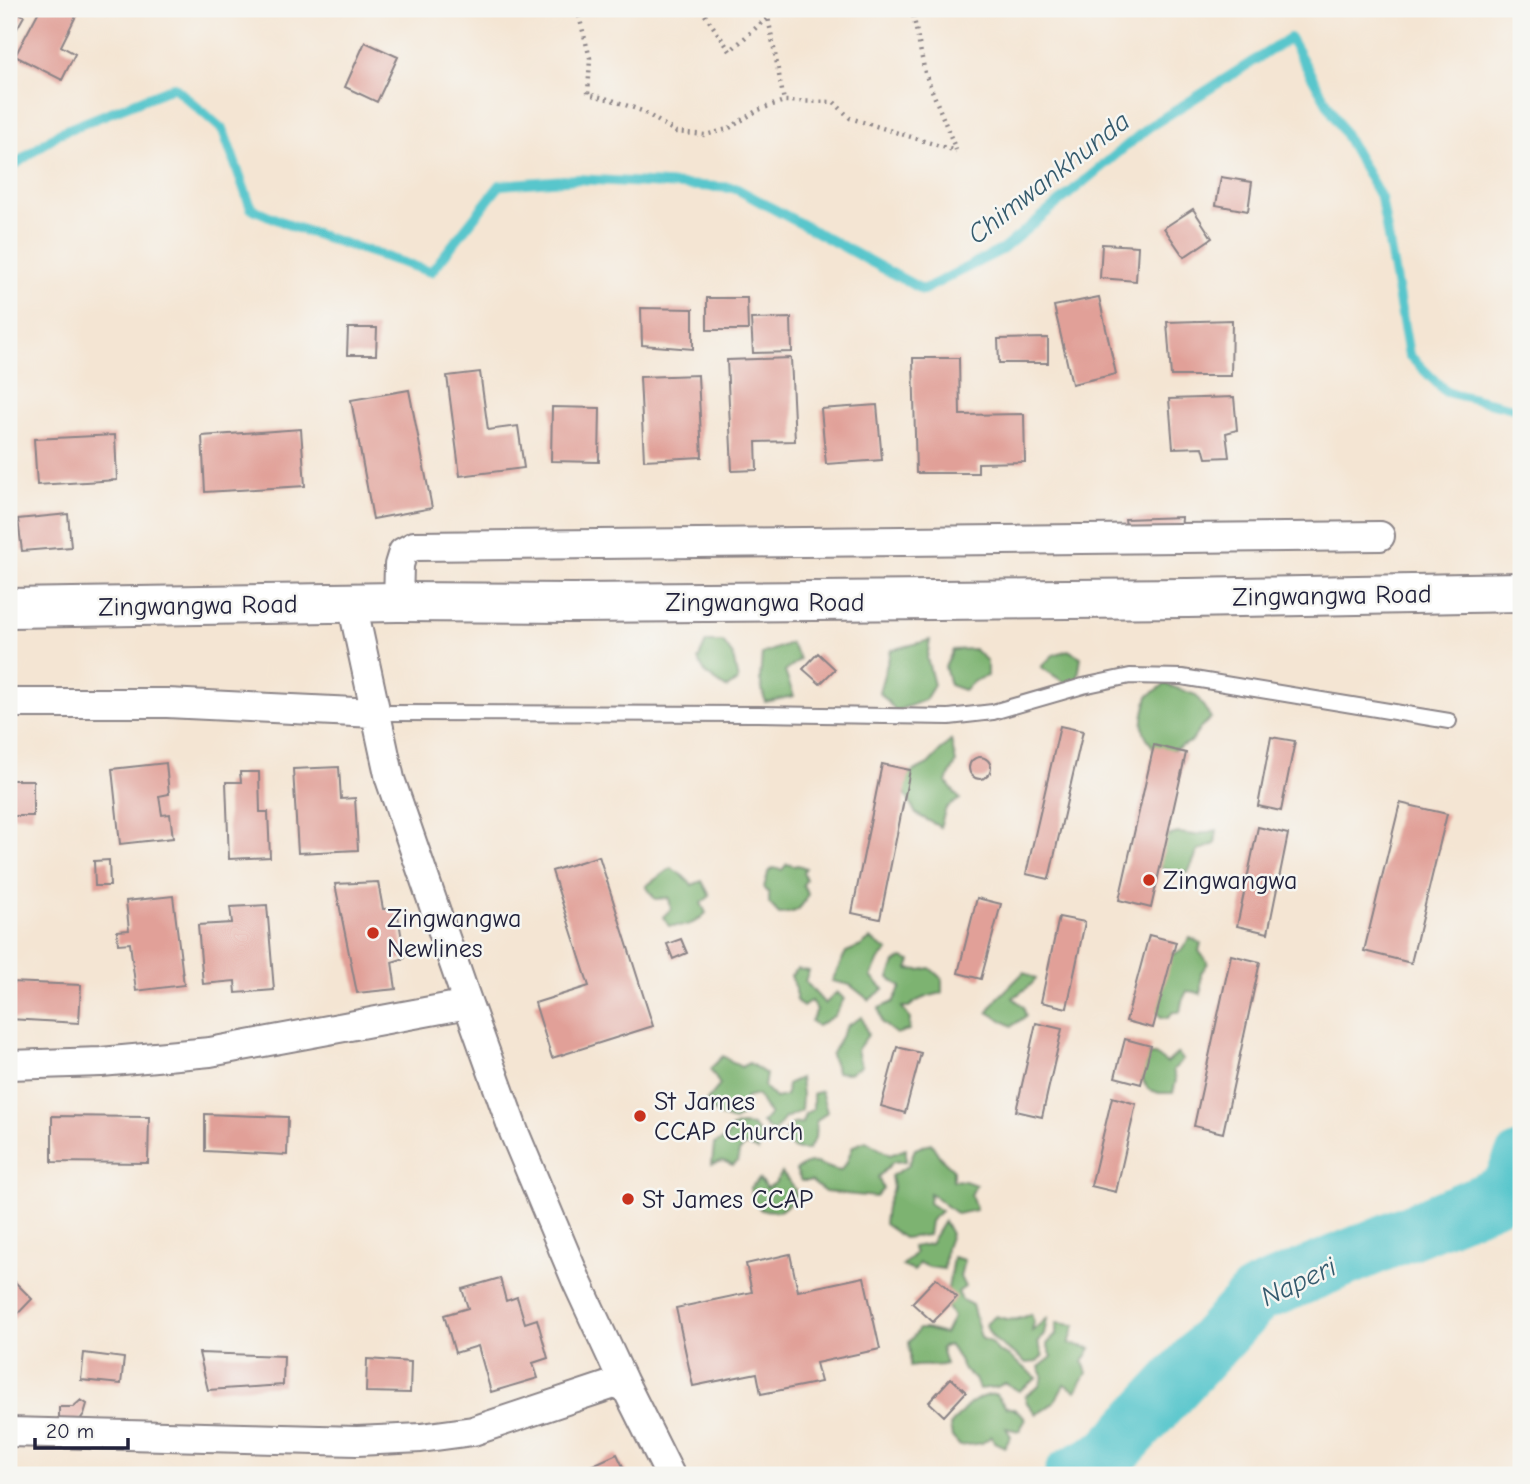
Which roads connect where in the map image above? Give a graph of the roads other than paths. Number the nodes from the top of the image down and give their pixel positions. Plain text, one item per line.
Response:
1 (1381, 536) dead end
2 (1521, 592) edge
3 (398, 602) junction
4 (352, 603) junction
5 (9, 608) edge
6 (9, 702) edge
7 (375, 713) junction
8 (1449, 721) dead end
9 (468, 1004) junction
10 (9, 1065) edge
11 (623, 1381) junction
12 (9, 1432) edge
13 (670, 1475) edge

1 - 3 street
2 - 3 street, Zingwangwa Road
3 - 4 street, Zingwangwa Road
4 - 5 street, Zingwangwa Road
4 - 7 street
6 - 7 street
7 - 8 lane
7 - 9 street
9 - 10 street
9 - 11 street
11 - 12 street
11 - 13 street

